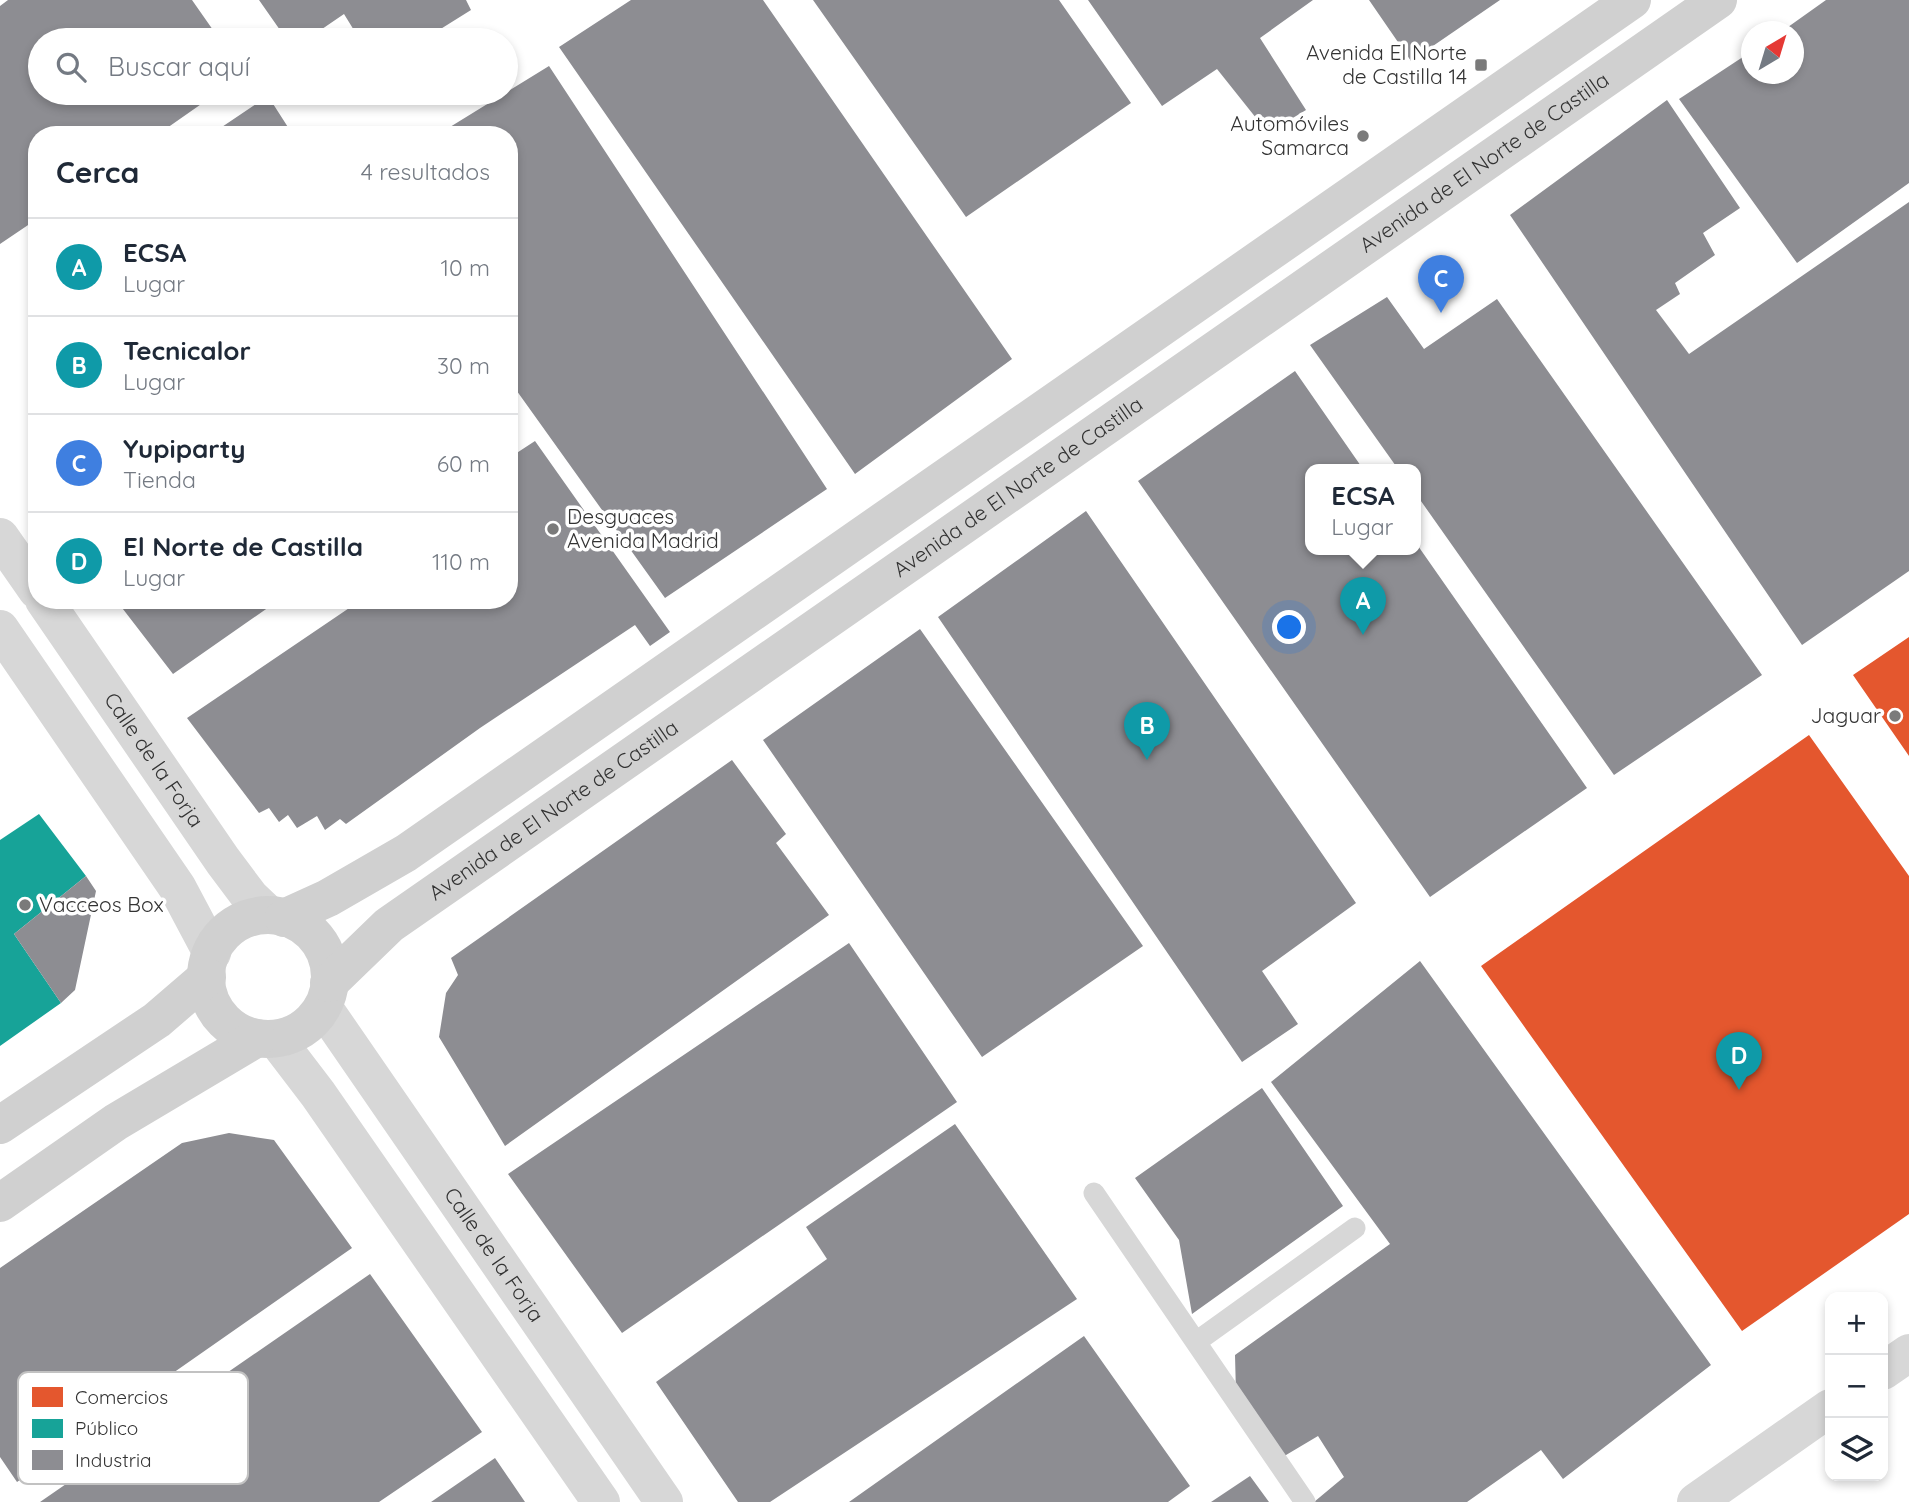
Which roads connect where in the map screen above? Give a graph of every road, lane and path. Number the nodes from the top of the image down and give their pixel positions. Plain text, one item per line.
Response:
1 (1632, 0) edge
2 (1718, 0) edge
3 (0, 537) edge
4 (28, 577) edge
5 (50, 609) edge
6 (0, 629) edge
7 (276, 917) junction
8 (209, 965) junction
9 (326, 995) junction
10 (267, 1039) junction
11 (0, 1125) edge
12 (1094, 1194) dead end
13 (0, 1203) edge
14 (1355, 1228) dead end
15 (1195, 1342) junction
16 (1909, 1353) edge
17 (1888, 1368) edge
18 (1825, 1412) edge
19 (601, 1502) edge
20 (664, 1502) edge
21 (1305, 1502) edge
22 (1696, 1502) edge

1 - 7 street
2 - 9 street, Avenida de El Norte de Castilla
3 - 4 street
5 - 7 street, Calle de la Forja
6 - 8 street
7 - 8 street
7 - 9 street
8 - 10 street
8 - 11 street
9 - 10 street, Avenida de El Norte de Castilla
9 - 20 street, Calle de la Forja
10 - 13 street, Avenida de El Norte de Castilla
10 - 19 street
12 - 15 lane
14 - 15 lane
15 - 21 lane
16 - 17 street
18 - 22 street

